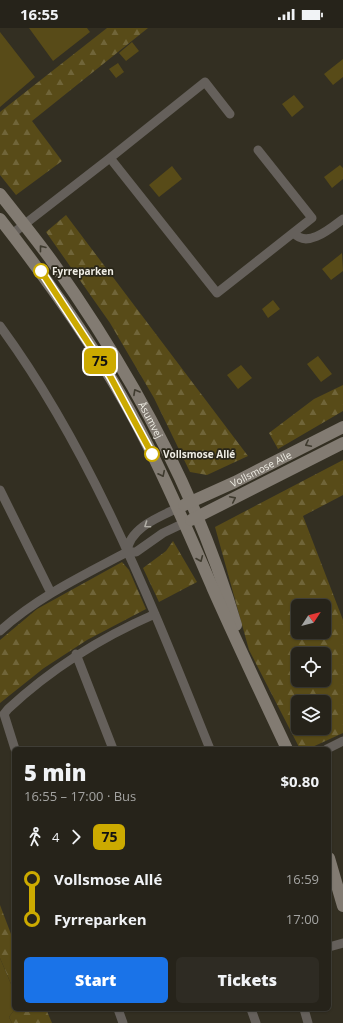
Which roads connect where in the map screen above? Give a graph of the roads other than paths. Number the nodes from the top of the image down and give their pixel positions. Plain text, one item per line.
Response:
1 (230, 114) dead end
2 (258, 150) dead end
3 (110, 158) junction
4 (0, 194) edge
5 (0, 219) edge
6 (343, 219) edge
7 (24, 225) junction
8 (294, 232) junction
9 (12, 234) junction
10 (0, 326) edge
11 (343, 427) edge
12 (343, 443) edge
13 (0, 490) edge
14 (191, 502) junction
15 (178, 508) junction
16 (198, 516) junction
17 (184, 523) junction
18 (127, 552) junction
19 (51, 593) junction
20 (155, 614) junction
21 (0, 631) edge
22 (76, 654) junction
23 (251, 672) junction
24 (343, 741) edge
25 (14, 747) edge
26 (112, 747) edge
27 (209, 747) edge
28 (286, 747) edge
29 (331, 747) edge
30 (331, 865) edge
31 (343, 906) edge
32 (343, 943) edge
33 (331, 946) edge
34 (120, 1011) edge
35 (252, 1011) edge
36 (305, 1011) edge
37 (123, 1023) edge
38 (256, 1023) edge
39 (308, 1023) edge

1 - 3 street
2 - 8 street
3 - 7 street
3 - 8 street
4 - 7 street, Åsumvej
5 - 9 street, Åsumvej
6 - 8 street
7 - 9 street
14 -> 7 street, Åsumvej
9 -> 15 street, Åsumvej
10 - 18 street
11 -> 14 street, Vollsmose Alle
16 -> 12 street, Vollsmose Alle
13 - 19 street
14 - 15 street, Vollsmose Alle
14 - 16 street, Åsumvej
15 - 17 street, Åsumvej
15 -> 18 street
16 - 17 street, Vollsmose Alle
16 - 23 street, Åsumvej
17 - 18 street
17 -> 23 street, Åsumvej
18 - 19 street
18 - 20 street
19 - 21 street
20 - 22 street
20 - 27 street
22 - 25 street
22 - 26 street
23 - 28 street, Åsumvej
24 - 29 street
30 - 31 street
32 - 33 street
34 - 37 street
35 - 38 street
36 - 39 street

